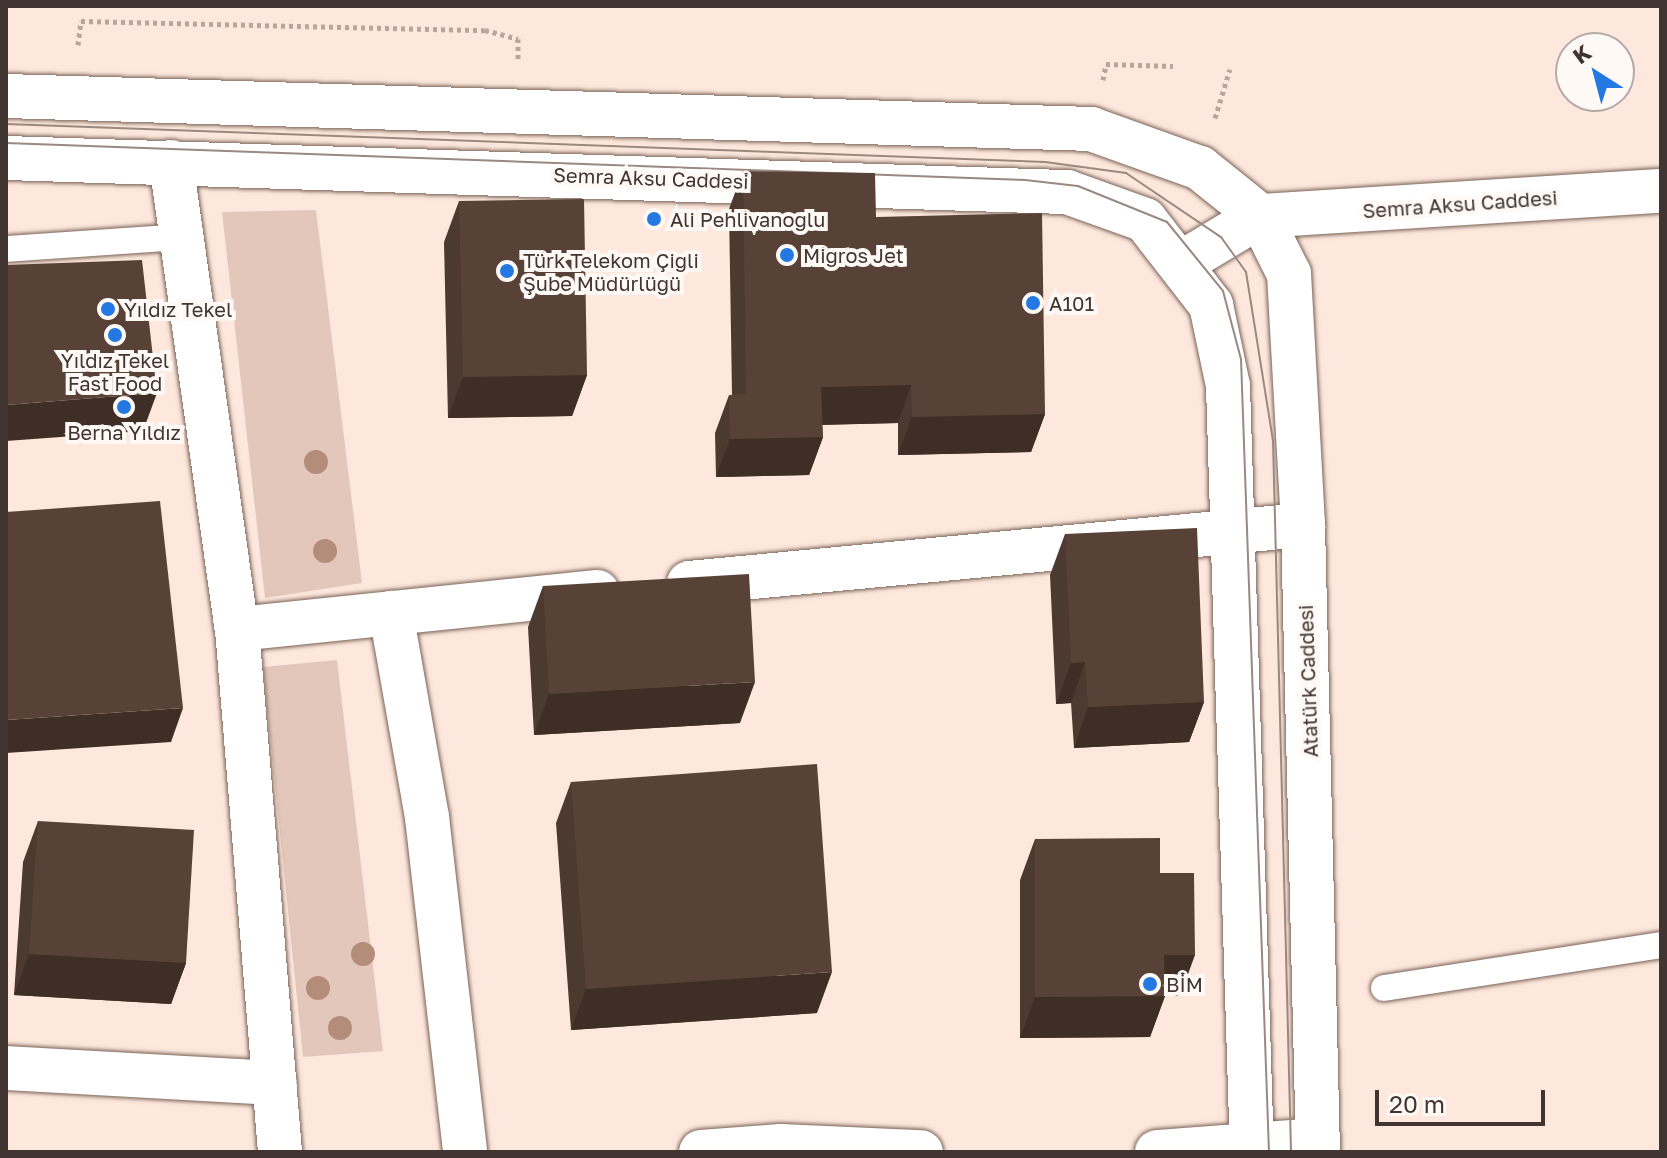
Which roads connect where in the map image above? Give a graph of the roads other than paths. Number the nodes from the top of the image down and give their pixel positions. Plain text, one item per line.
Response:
1 (6, 96) edge
2 (6, 158) edge
3 (171, 162) junction
4 (1661, 191) edge
5 (1260, 216) junction
6 (182, 237) junction
7 (6, 249) edge
8 (1183, 262) junction
9 (1303, 525) junction
10 (1230, 529) junction
11 (391, 613) junction
12 (237, 629) junction
13 (1661, 945) edge
14 (1384, 988) dead end
15 (6, 1068) edge
16 (275, 1083) junction
17 (1318, 1146) edge
18 (1252, 1148) edge
19 (280, 1152) edge
20 (465, 1152) edge
21 (701, 1152) edge
22 (921, 1152) edge
23 (1157, 1152) edge

1 - 5 street
2 - 3 street, Semra Aksu Caddesi
3 - 6 street
3 - 8 street, Semra Aksu Caddesi
4 - 5 street, Semra Aksu Caddesi
5 - 8 street, Semra Aksu Caddesi
5 - 9 street, Atatürk Caddesi
6 - 7 lane
6 - 12 street
8 - 10 street
9 - 10 street
9 - 17 street, Atatürk Caddesi
10 - 11 street
10 - 18 street
11 - 12 street
11 - 20 street
12 - 16 street
13 - 14 lane
15 - 16 street
16 - 19 street
17 - 18 street
18 - 23 street
21 - 22 street

